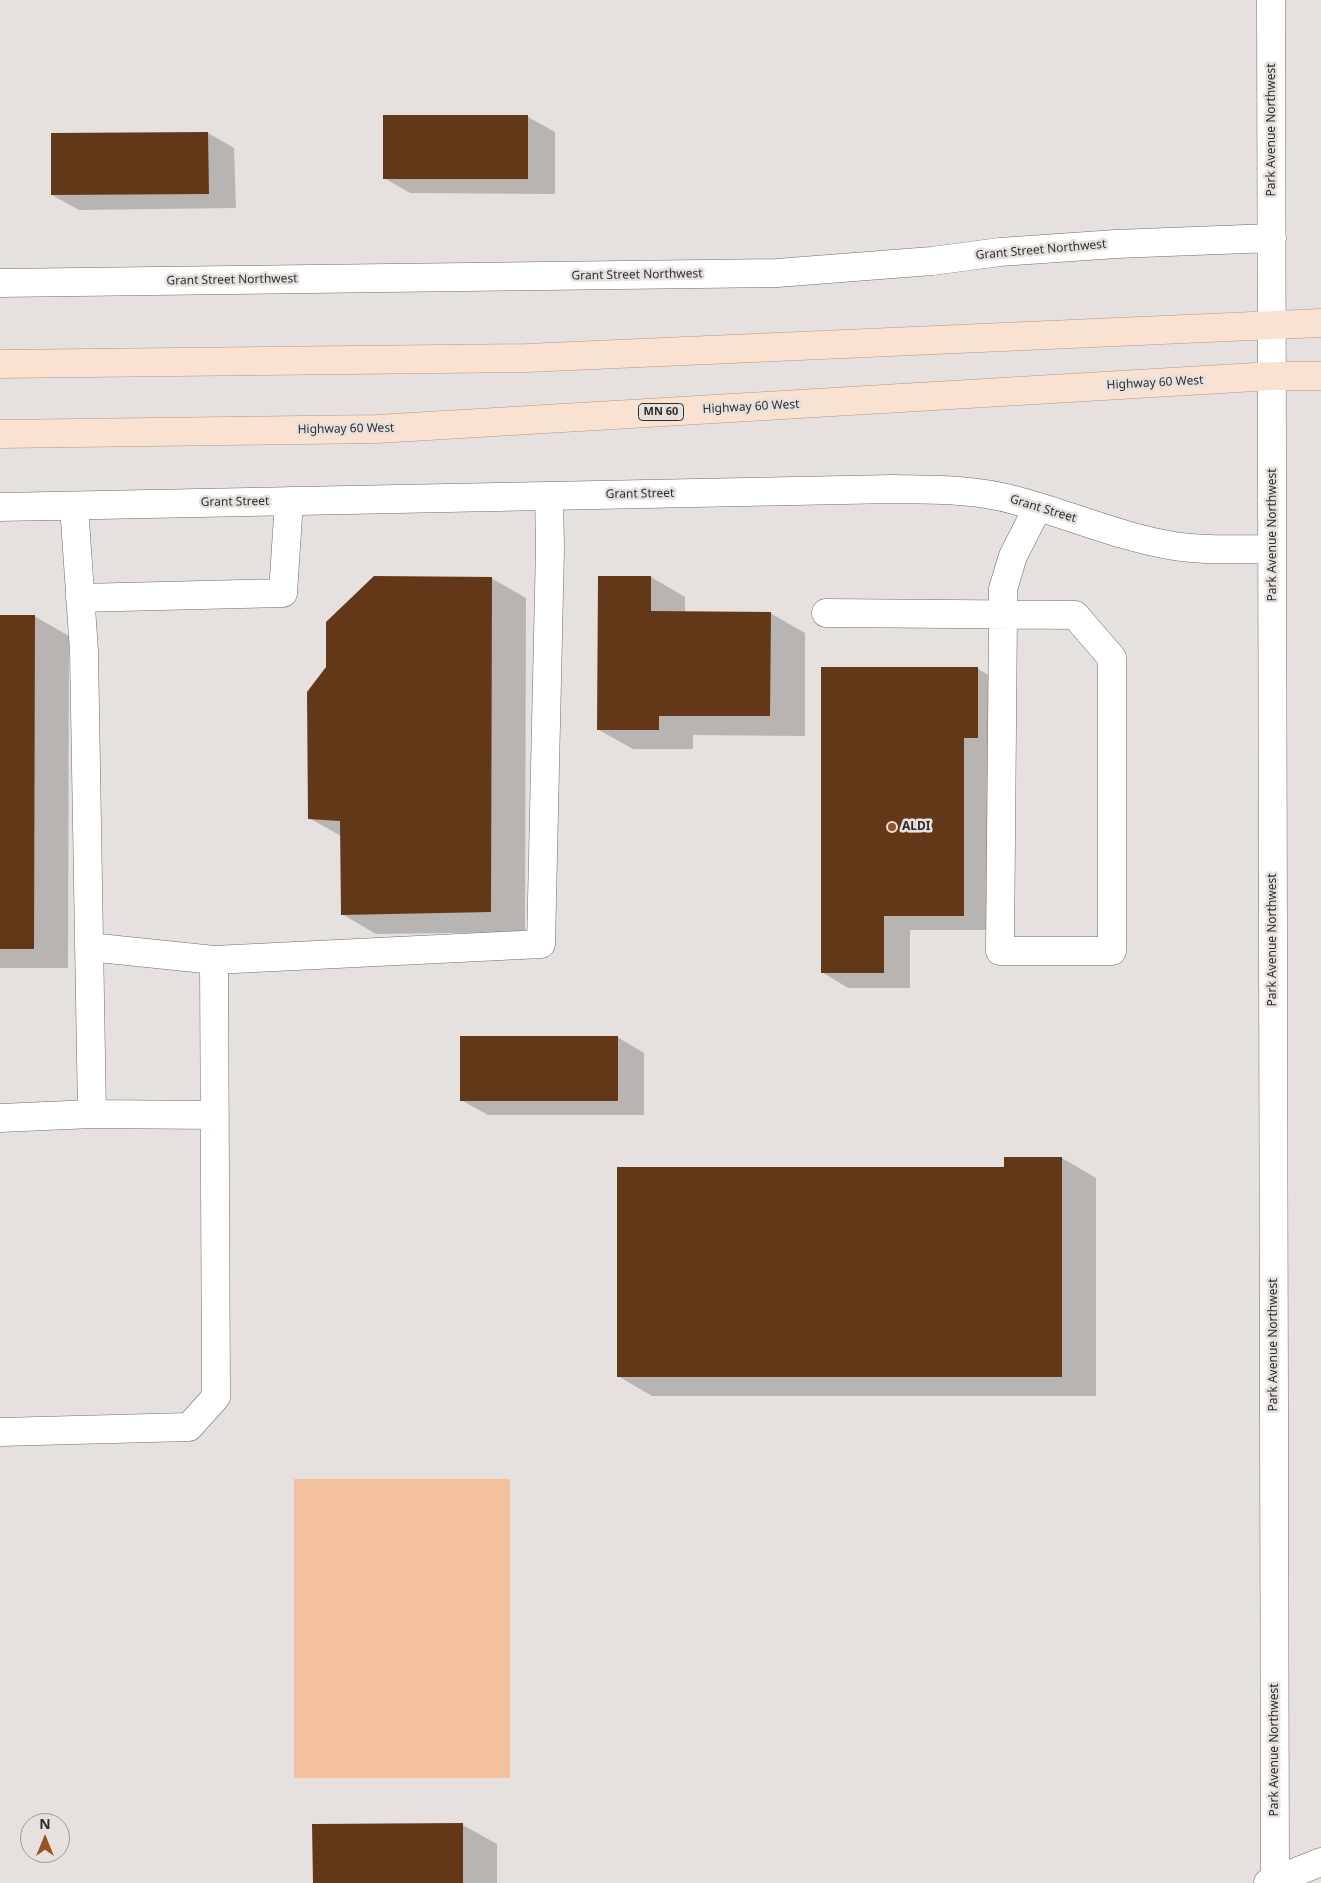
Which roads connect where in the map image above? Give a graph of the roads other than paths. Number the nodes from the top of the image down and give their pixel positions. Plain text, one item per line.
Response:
1 (1271, 0) edge
2 (1272, 238) junction
3 (0, 283) edge
4 (1321, 323) edge
5 (1272, 324) junction
6 (0, 364) edge
7 (1272, 376) junction
8 (1321, 376) edge
9 (0, 434) edge
10 (549, 496) junction
11 (288, 501) junction
12 (74, 506) junction
13 (0, 507) edge
14 (1038, 507) junction
15 (1272, 549) junction
16 (80, 598) junction
17 (826, 613) dead end
18 (1003, 614) junction
19 (89, 947) junction
20 (214, 960) junction
21 (92, 1114) junction
22 (215, 1115) junction
23 (0, 1118) edge
24 (0, 1432) edge
25 (1321, 1862) edge
26 (1272, 1882) edge

1 - 2 street, Park Avenue Northwest
2 - 3 street, Grant Street Northwest
2 - 5 street, Park Avenue Northwest
4 - 5 main road
5 - 6 main road
5 - 7 street, Park Avenue Northwest
7 - 8 main road, Highway 60 West / MN 60
7 - 9 main road, Highway 60 West / MN 60
7 - 15 street, Park Avenue Northwest
10 - 11 street, Grant Street
10 - 14 street, Grant Street
10 - 20 street
11 - 12 street, Grant Street
11 - 16 street
12 - 13 street, Grant Street
12 - 16 street
14 - 15 street, Grant Street
14 - 18 street
15 - 26 street, Park Avenue Northwest
16 - 19 street
17 - 18 street
18 - 18 street
19 - 20 street
19 - 21 street
20 - 22 street
21 - 22 street
21 - 23 street
22 - 24 street
25 - 26 street

